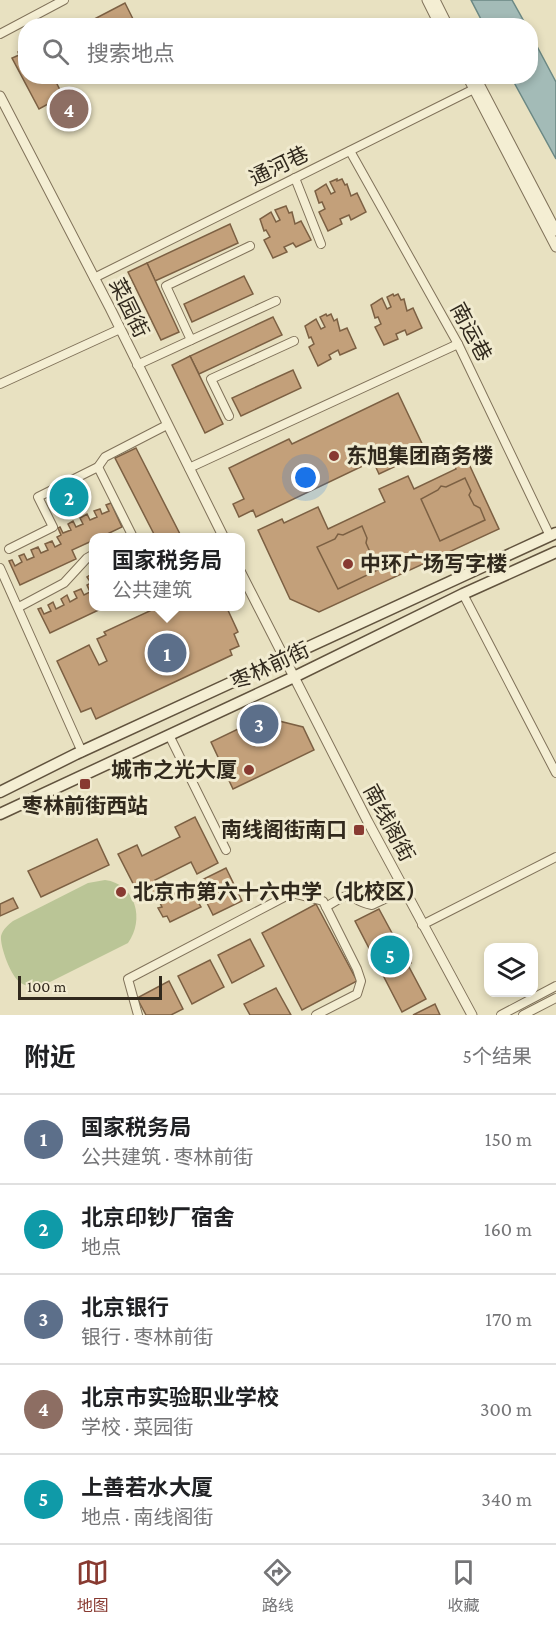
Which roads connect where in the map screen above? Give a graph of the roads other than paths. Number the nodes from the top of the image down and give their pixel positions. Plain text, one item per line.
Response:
1 (64, 0) edge
2 (427, 0) edge
3 (435, 0) edge
4 (30, 18) edge
5 (436, 18) edge
6 (444, 18) edge
7 (18, 24) edge
8 (0, 34) edge
9 (474, 84) edge
10 (476, 84) edge
11 (477, 88) junction
12 (0, 96) edge
13 (350, 151) junction
14 (295, 178) junction
15 (556, 231) edge
16 (321, 244) dead end
17 (250, 246) dead end
18 (556, 247) edge
19 (94, 278) junction
20 (276, 302) dead end
21 (120, 328) junction
22 (191, 340) junction
23 (294, 341) dead end
24 (458, 344) junction
25 (137, 365) junction
26 (0, 384) edge
27 (229, 416) dead end
28 (167, 426) junction
29 (98, 467) junction
30 (189, 468) junction
31 (131, 533) edge
32 (222, 533) edge
33 (553, 535) edge
34 (9, 549) dead end
35 (556, 552) edge
36 (89, 557) edge
37 (0, 568) edge
38 (245, 581) edge
39 (464, 594) junction
40 (19, 607) junction
41 (285, 660) junction
42 (294, 678) junction
43 (169, 735) junction
44 (82, 752) junction
45 (556, 773) edge
46 (0, 792) edge
47 (0, 814) edge
48 (226, 850) dead end
49 (556, 857) edge
50 (404, 890) junction
51 (326, 907) junction
52 (422, 925) junction
53 (556, 986) edge
54 (556, 998) edge
55 (138, 1015) edge
56 (316, 1015) edge
57 (472, 1015) edge
58 (501, 1015) edge
59 (523, 1015) edge

1 - 4 street
2 - 5 street
3 - 6 street
7 - 8 street
9 - 11 street
10 - 11 street
11 - 13 street, 通河巷
11 - 15 street
11 - 18 street
12 - 19 street, 菜园街
13 - 14 street, 通河巷
13 - 24 street, 南运巷
14 - 16 street
14 - 19 street, 通河巷
17 - 22 street
19 - 21 street, 菜园街
20 - 22 street
21 - 25 street, 菜园街
21 - 26 street
22 - 25 street
23 - 27 street
24 - 30 street
24 - 33 street, 南运巷
25 - 28 street, 菜园街
28 - 29 street
28 - 30 street, 菜园街
29 - 31 street
29 - 34 street
30 - 32 street, 菜园街
33 - 41 main road, 枣林前街
35 - 39 main road, 枣林前街
36 - 40 street
37 - 40 street
38 - 41 street
39 - 42 main road, 枣林前街
39 - 45 street
40 - 44 street
41 - 42 street, 南线阁街
41 - 44 main road, 枣林前街
42 - 43 main road, 枣林前街
42 - 50 street, 南线阁街
43 - 47 main road, 枣林前街
43 - 48 street
44 - 46 main road, 枣林前街
49 - 52 street
50 - 51 street
50 - 52 street, 南线阁街
51 - 55 street
51 - 56 street
52 - 57 street, 南线阁街
53 - 58 street
54 - 59 street

